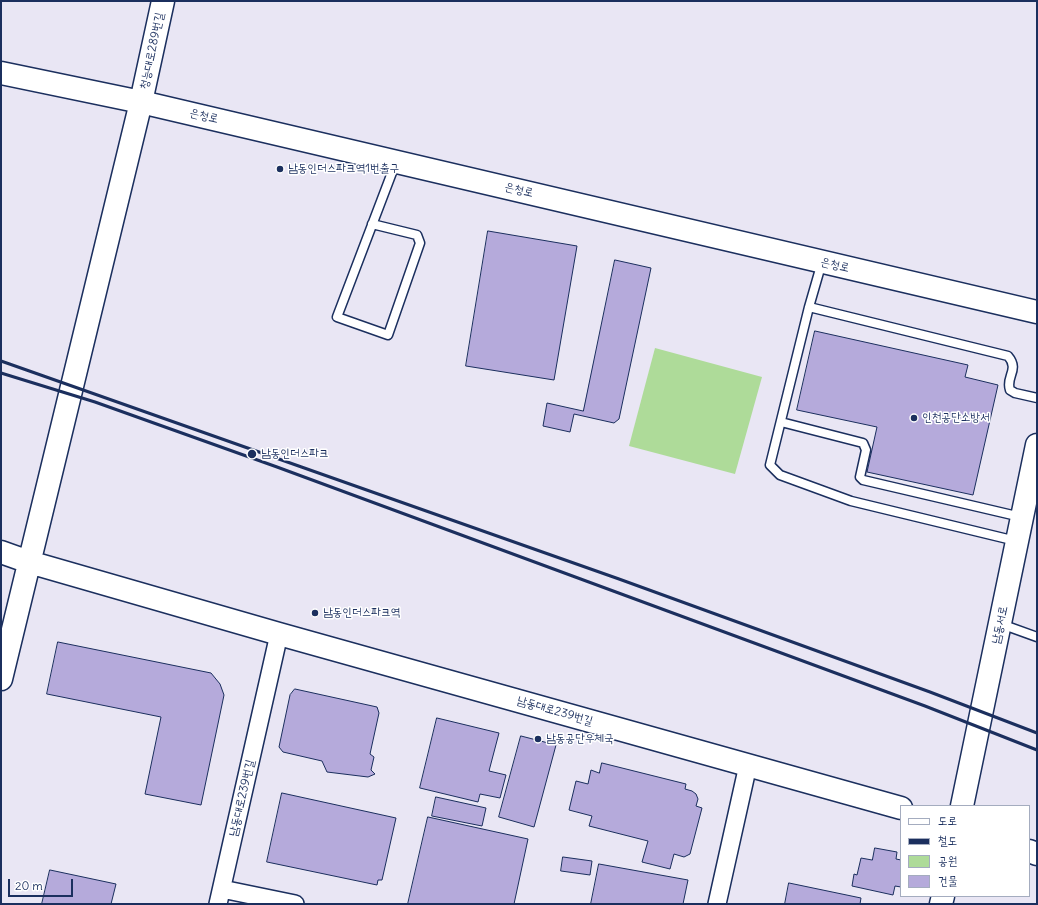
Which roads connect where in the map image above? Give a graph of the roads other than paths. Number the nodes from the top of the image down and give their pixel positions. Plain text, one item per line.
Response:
1 (163, 1) edge
2 (1, 73) edge
3 (142, 102) junction
4 (396, 161) junction
5 (372, 224) junction
6 (822, 262) junction
7 (810, 307) junction
8 (1037, 312) edge
9 (1037, 398) edge
10 (781, 422) junction
11 (1037, 445) edge
12 (1022, 517) junction
13 (1017, 542) junction
14 (1, 552) edge
15 (28, 562) junction
16 (1000, 624) junction
17 (279, 634) junction
18 (1037, 637) edge
19 (1, 678) edge
20 (748, 765) junction
21 (962, 805) edge
22 (900, 808) edge
23 (220, 896) edge
24 (295, 904) edge
25 (717, 904) edge

1 - 3 street, 청능대로289번길
2 - 3 street, 은청로
3 - 4 street, 은청로
3 - 15 street, 청능대로289번길
4 - 5 lane
4 - 6 street, 은청로
5 - 5 lane
6 - 7 lane
6 - 8 street, 은청로
7 - 9 lane
7 - 10 lane
10 - 12 lane
10 - 13 lane
11 - 12 street, 남동서로
12 - 13 street, 남동서로
13 - 16 street, 남동서로
14 - 15 street, 남동대로239번길
15 - 17 street, 남동대로239번길
15 - 19 street, 청능대로289번길
16 - 18 lane
16 - 21 street, 남동서로
17 - 20 street, 남동대로239번길
17 - 23 street, 남동대로239번길
20 - 22 street, 남동대로239번길
20 - 25 street
23 - 24 street, 남동대로239번길

